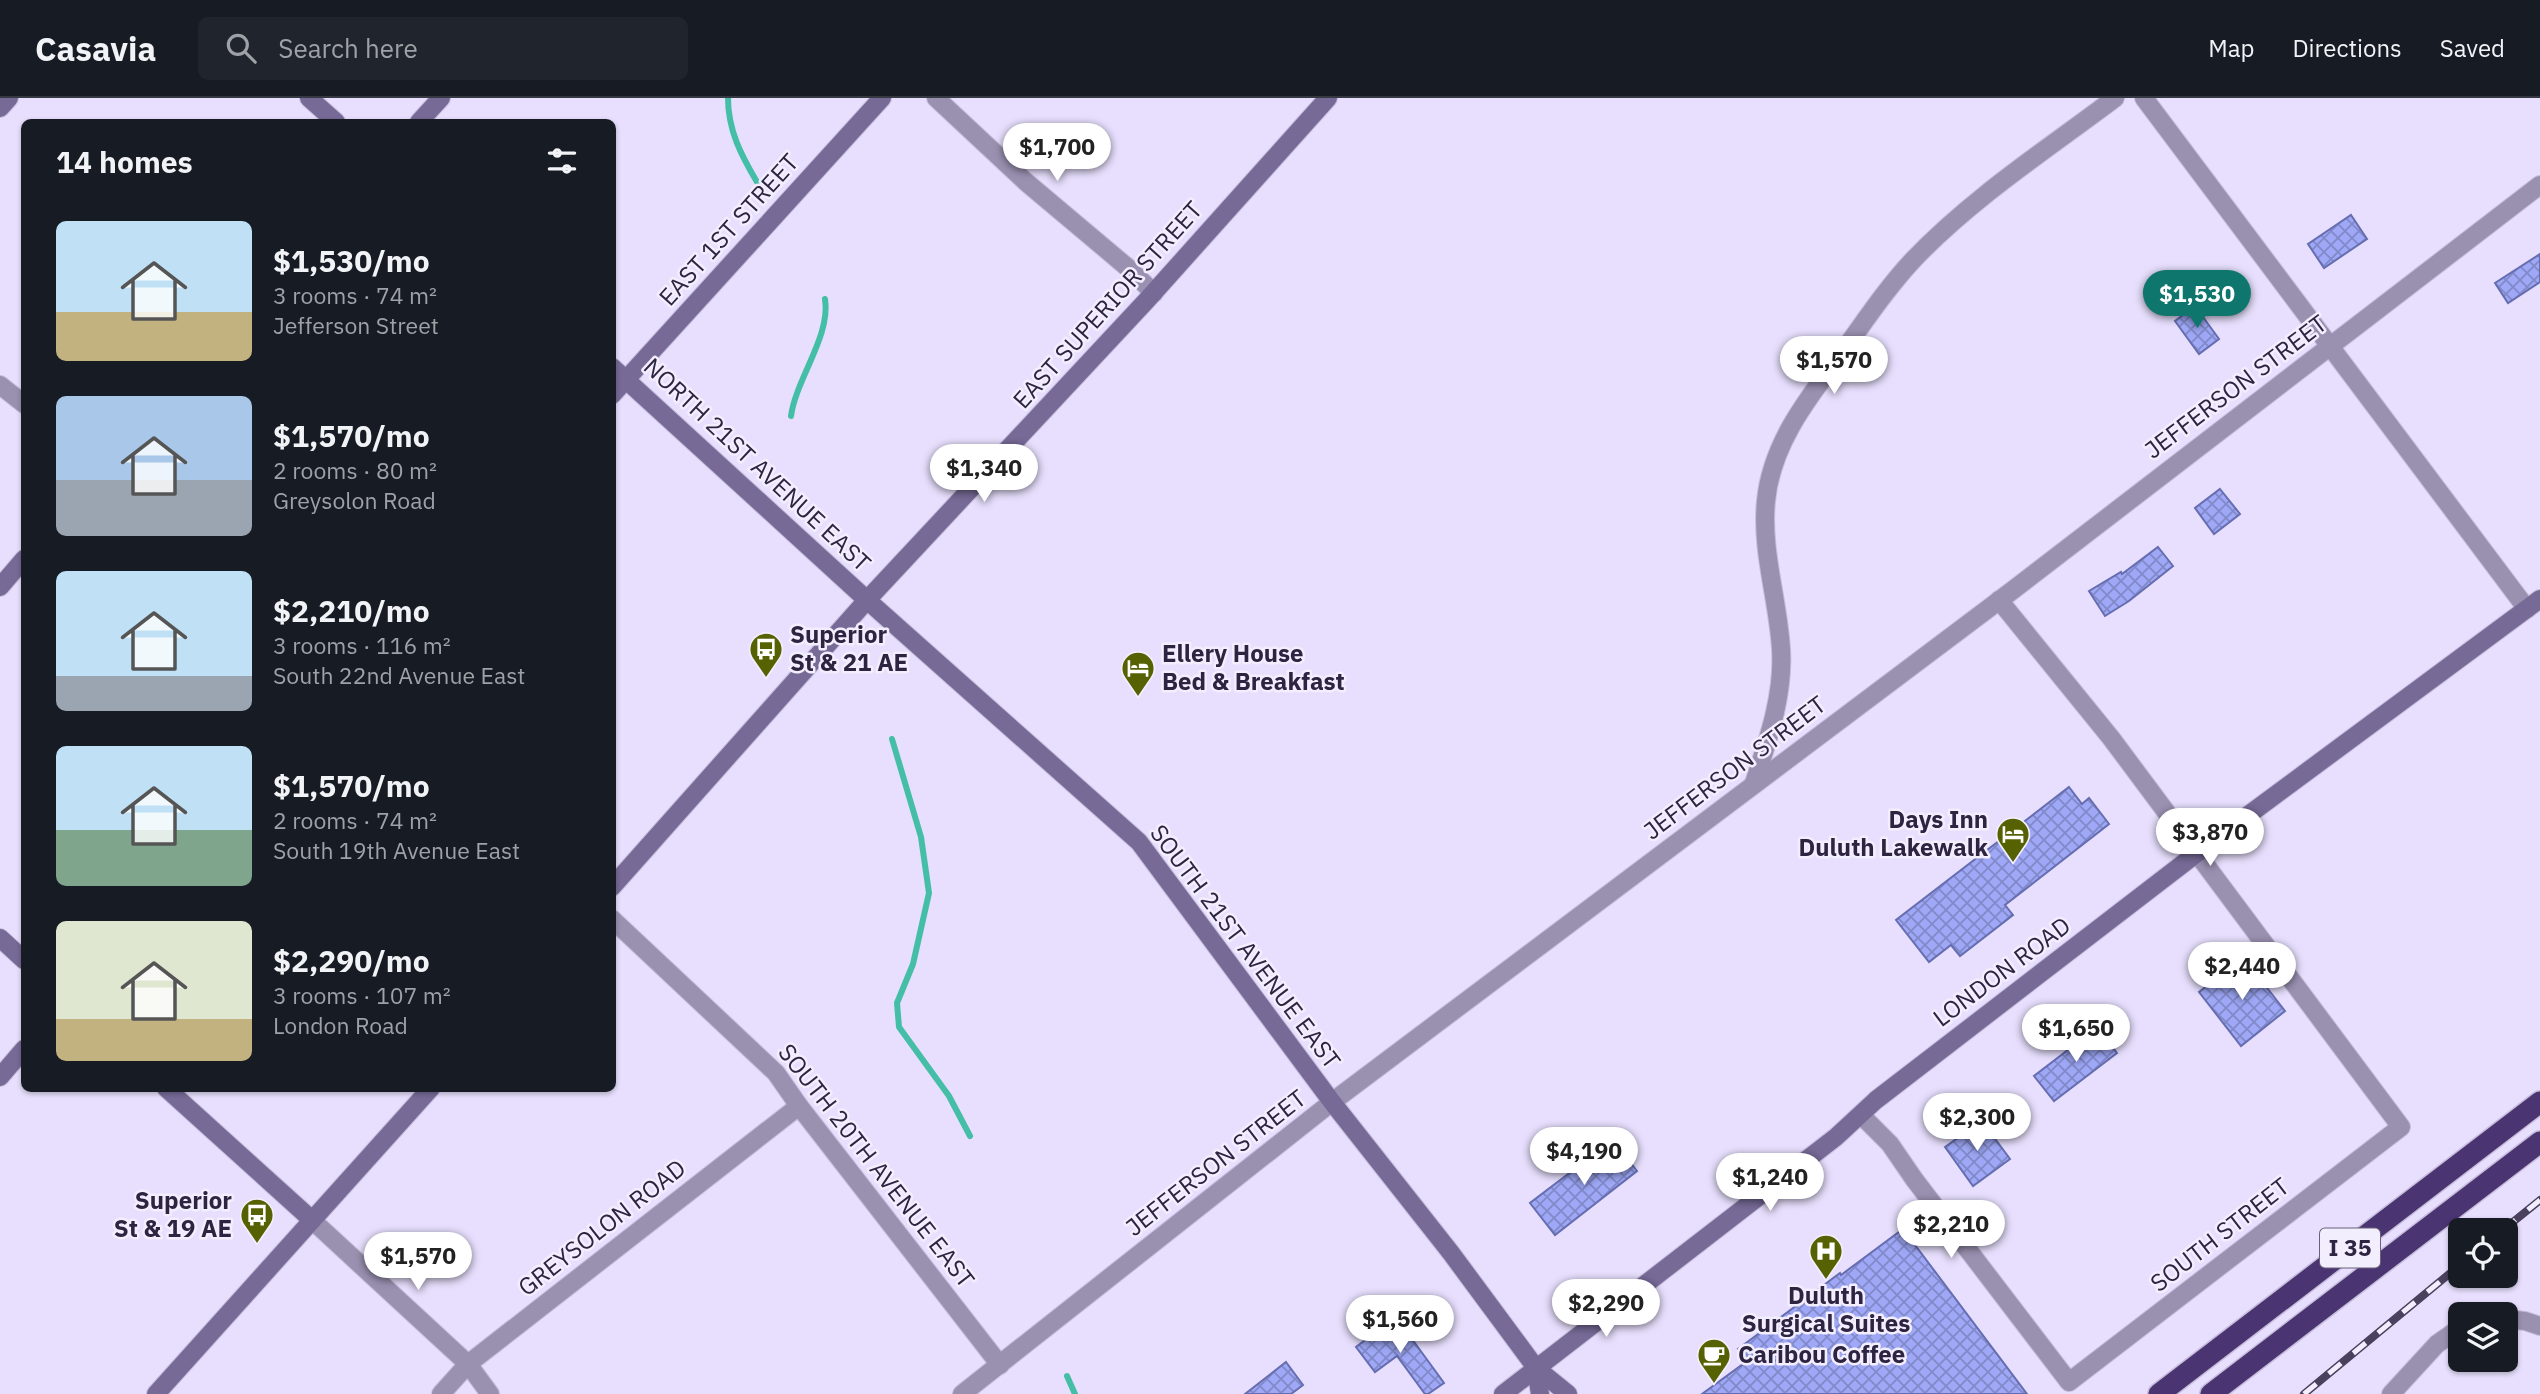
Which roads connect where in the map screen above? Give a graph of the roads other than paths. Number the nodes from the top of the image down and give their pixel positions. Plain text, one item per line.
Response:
1 (9, 98) edge
2 (309, 98) edge
3 (441, 98) edge
4 (882, 98) edge
5 (936, 98) edge
6 (1328, 98) edge
7 (2115, 98) edge
8 (2144, 98) edge
9 (0, 108) edge
10 (333, 119) edge
11 (422, 119) edge
12 (2540, 185) edge
13 (1154, 293) junction
14 (2330, 346) junction
15 (616, 370) edge
16 (627, 379) junction
17 (0, 385) edge
18 (616, 391) edge
19 (21, 402) edge
20 (21, 562) edge
21 (0, 587) edge
22 (867, 600) junction
23 (1999, 600) junction
24 (2533, 604) edge
25 (1754, 783) junction
26 (2197, 853) junction
27 (616, 882) edge
28 (616, 923) edge
29 (0, 937) edge
30 (21, 957) edge
31 (21, 1052) edge
32 (0, 1077) edge
33 (170, 1092) edge
34 (427, 1092) edge
35 (1332, 1102) junction
36 (2540, 1102) edge
37 (799, 1106) junction
38 (1861, 1115) junction
39 (2540, 1142) edge
40 (312, 1220) junction
41 (2518, 1320) edge
42 (2540, 1326) edge
43 (2448, 1336) edge
44 (468, 1364) junction
45 (1000, 1365) junction
46 (1536, 1368) junction
47 (156, 1394) edge
48 (441, 1394) edge
49 (490, 1394) edge
50 (962, 1394) edge
51 (1503, 1394) edge
52 (1540, 1394) edge
53 (1569, 1394) edge
54 (2159, 1394) edge
55 (2211, 1394) edge
56 (2391, 1394) edge

1 - 9 main road
2 - 10 main road
3 - 11 main road
4 - 16 main road, EAST 1ST STREET
5 - 13 street
6 - 13 main road, EAST SUPERIOR STREET
7 - 25 street
8 - 14 street
12 - 14 street, JEFFERSON STREET
13 - 22 main road, EAST SUPERIOR STREET
14 - 23 street, JEFFERSON STREET
14 - 24 street
15 - 16 main road, NORTH 21ST AVENUE EAST
16 - 18 main road, EAST 1ST STREET
16 - 22 main road, NORTH 21ST AVENUE EAST
17 - 19 street
20 - 21 main road
22 - 27 main road, EAST SUPERIOR STREET
22 - 35 main road, SOUTH 21ST AVENUE EAST
23 - 25 street, JEFFERSON STREET
23 - 26 street
24 - 26 main road, LONDON ROAD
25 - 35 street, JEFFERSON STREET
26 - 38 main road, LONDON ROAD
26 - 38 street, SOUTH STREET
28 - 37 street, SOUTH 20TH AVENUE EAST
29 - 30 main road
31 - 32 main road
33 - 40 main road
34 - 40 main road
35 - 45 street, JEFFERSON STREET
35 - 46 main road, SOUTH 21ST AVENUE EAST
36 - 54 highway, I 35
37 - 44 street, GREYSOLON ROAD
37 - 45 street, SOUTH 20TH AVENUE EAST
38 - 46 main road, LONDON ROAD
39 - 55 highway, I 35
40 - 44 street
40 - 47 main road
41 - 42 street
43 - 56 street
44 - 48 street, GREYSOLON ROAD
44 - 49 street
45 - 50 street, JEFFERSON STREET
46 - 51 main road, LONDON ROAD
46 - 52 main road, SOUTH 21ST AVENUE EAST
46 - 53 main road, SOUTH 21ST AVENUE EAST

